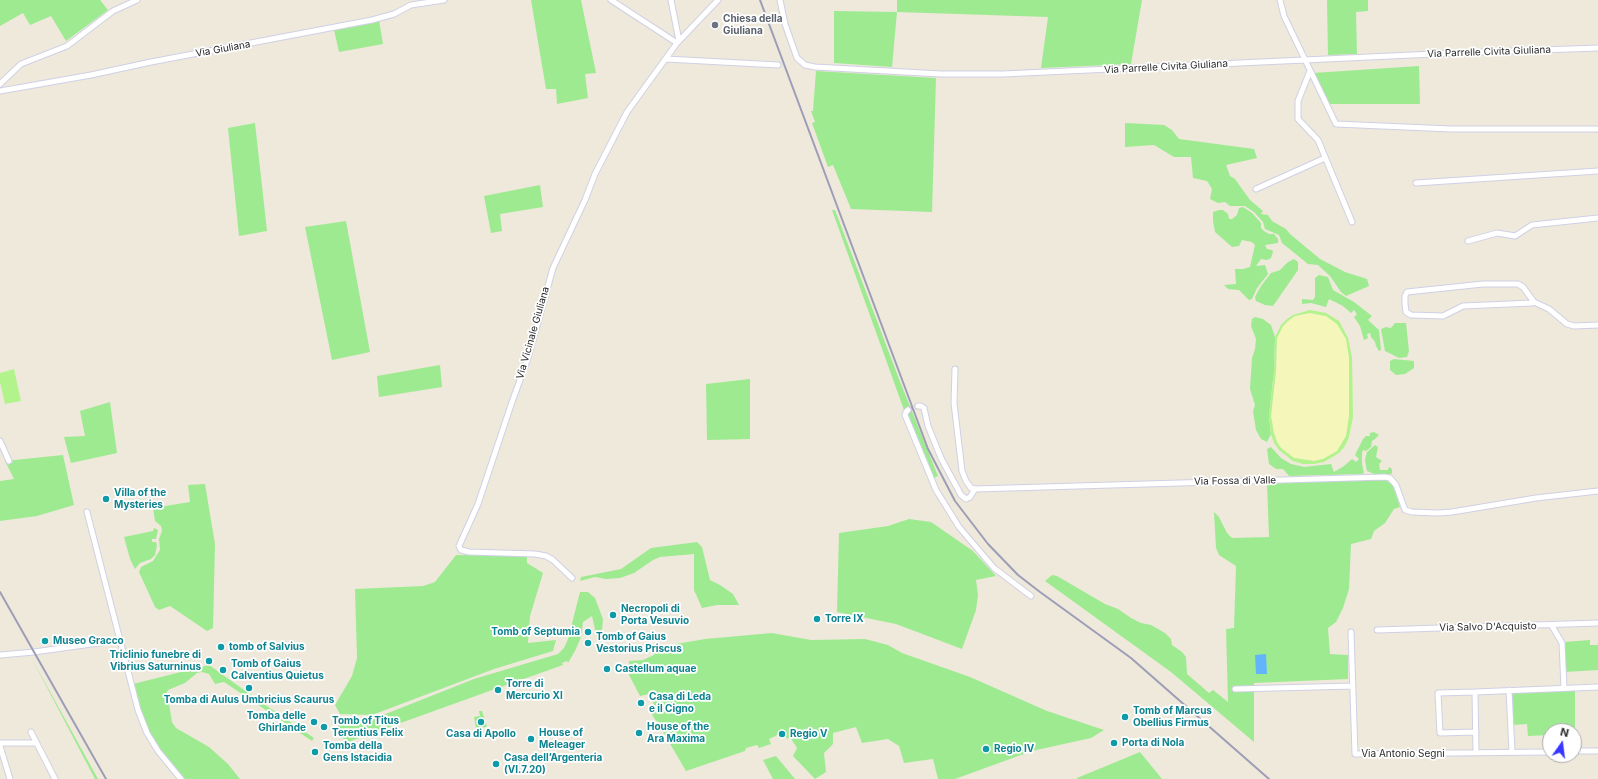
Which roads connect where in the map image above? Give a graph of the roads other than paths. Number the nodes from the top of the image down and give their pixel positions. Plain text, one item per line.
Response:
1 (138, 0) edge
2 (444, 0) edge
3 (611, 0) edge
4 (671, 0) edge
5 (718, 0) edge
6 (780, 0) edge
7 (1280, 0) edge
8 (678, 42) junction
9 (1598, 48) edge
10 (666, 59) junction
11 (1305, 60) junction
12 (778, 65) dead end
13 (1310, 71) junction
14 (0, 84) edge
15 (0, 91) edge
16 (1598, 129) edge
17 (1325, 158) junction
18 (1598, 171) edge
19 (1416, 183) dead end
20 (1256, 189) dead end
21 (1598, 218) edge
22 (1352, 222) dead end
23 (1468, 241) dead end
24 (1534, 302) junction
25 (1598, 325) edge
26 (955, 369) dead end
27 (918, 406) dead end
28 (908, 410) dead end
29 (0, 441) edge
30 (9, 461) dead end
31 (975, 489) junction
32 (1598, 491) edge
33 (87, 512) dead end
34 (572, 578) dead end
35 (1031, 596) dead end
36 (1598, 623) edge
37 (1552, 626) junction
38 (1377, 630) dead end
39 (1351, 632) dead end
40 (120, 640) junction
41 (0, 655) edge
42 (1353, 686) junction
43 (1598, 687) edge
44 (1564, 688) junction
45 (1235, 689) dead end
46 (1509, 690) junction
47 (1475, 692) junction
48 (1598, 692) edge
49 (31, 732) dead end
50 (1476, 732) junction
51 (36, 743) junction
52 (0, 745) edge
53 (1582, 751) edge
54 (1598, 751) edge
55 (1512, 752) junction
56 (1542, 752) edge
57 (1476, 753) junction
58 (10, 779) edge
59 (55, 779) edge
60 (181, 779) edge

1 - 14 street
2 - 15 street, Via Giuliana
3 - 8 street
4 - 8 street
5 - 8 street
6 - 11 street, Via Parrelle Civita Giuliana
7 - 11 street
8 - 10 street, Via Vicinale Giuliana
9 - 11 street, Via Parrelle Civita Giuliana
10 - 12 street
10 - 34 street, Via Vicinale Giuliana
11 - 13 street
13 - 16 street
13 - 17 street
17 - 20 street
17 - 22 street
18 - 19 street
21 - 23 street
24 - 24 street
24 - 25 street
26 - 31 street
27 - 31 street
28 - 35 street
29 - 30 street
31 - 32 street, Via Fossa di Valle
33 - 40 street
36 - 37 street, Via Salvo D'Acquisto
37 - 38 street, Via Salvo D'Acquisto
37 - 44 street
39 - 42 street, Via Antonio Segni
40 - 41 street
40 - 60 street
42 - 45 street
42 - 57 street, Via Antonio Segni
43 - 44 street
43 - 48 street
44 - 46 street
46 - 47 street
46 - 55 street
47 - 50 street
47 - 50 street
49 - 51 street
50 - 57 street
51 - 52 street
51 - 59 street
52 - 58 street
53 - 54 street
55 - 56 street, Via Antonio Segni
55 - 57 street, Via Antonio Segni

